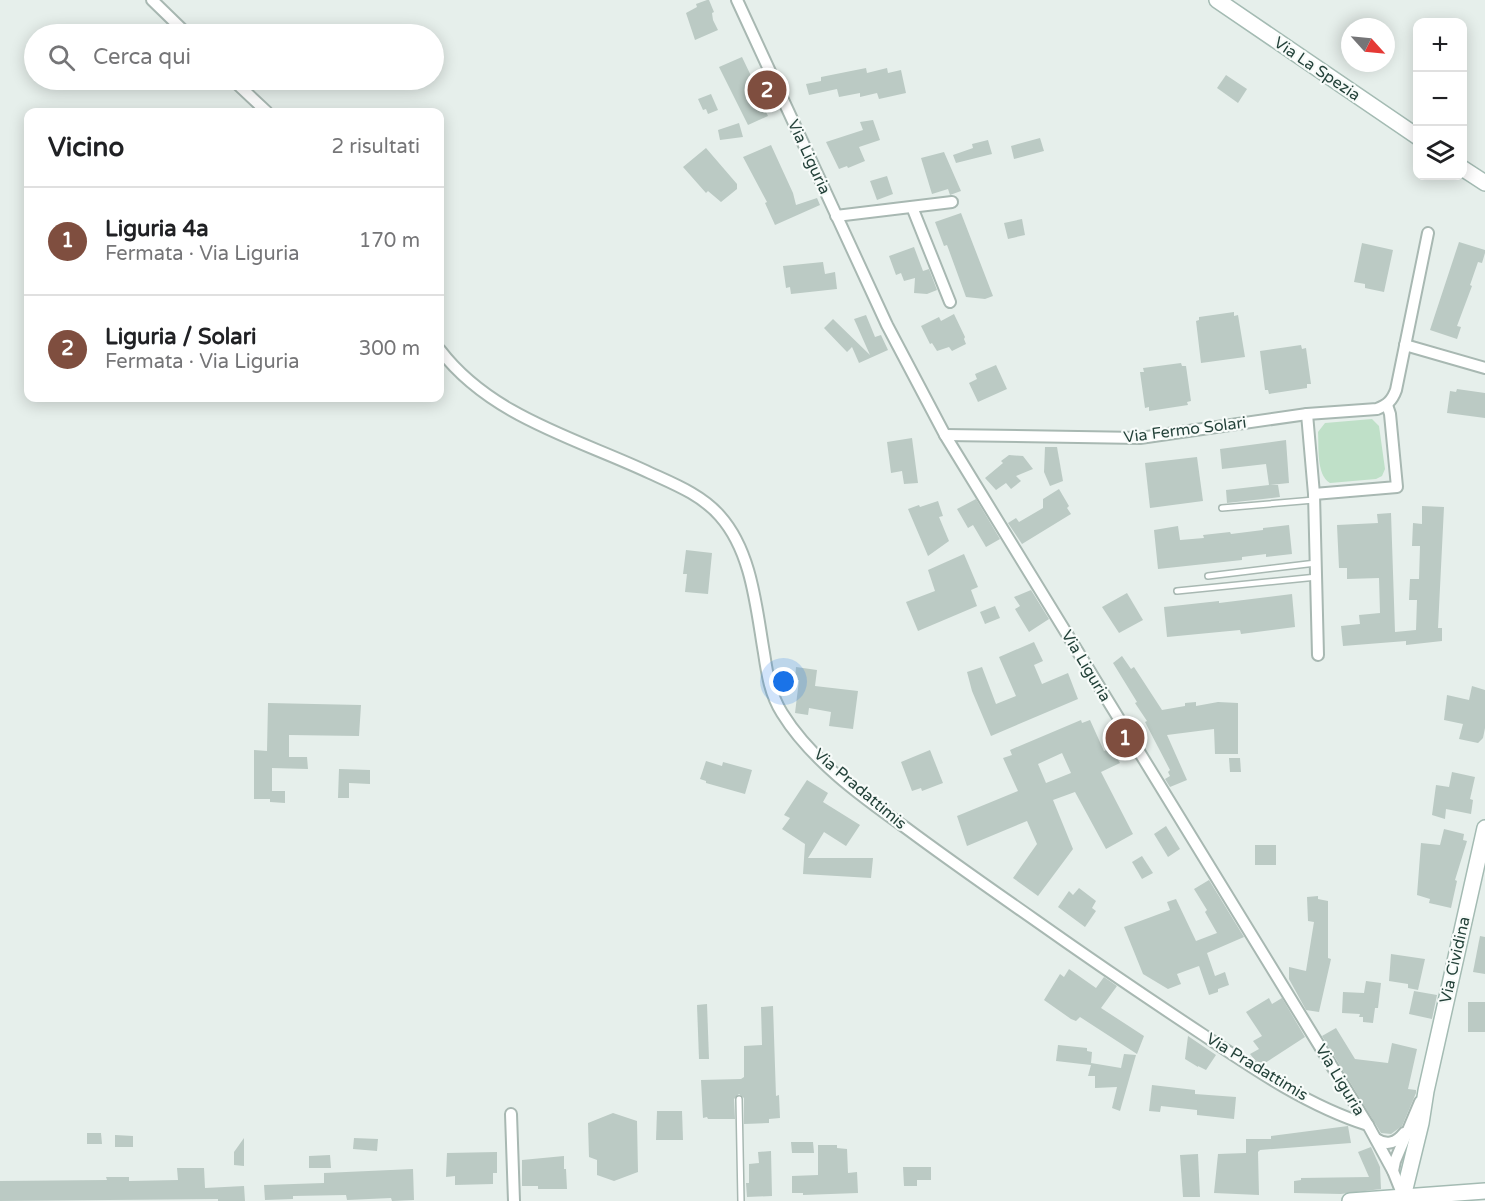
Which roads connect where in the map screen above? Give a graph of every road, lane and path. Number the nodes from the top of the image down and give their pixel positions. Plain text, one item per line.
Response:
1 (152, 0) edge
2 (737, 0) edge
3 (1217, 0) edge
4 (177, 24) edge
5 (244, 90) edge
6 (263, 108) edge
7 (1413, 134) edge
8 (1467, 171) edge
9 (1485, 183) edge
10 (952, 202) dead end
11 (912, 207) junction
12 (837, 216) junction
13 (1428, 233) dead end
14 (950, 303) dead end
15 (1405, 345) junction
16 (444, 354) edge
17 (1485, 368) edge
18 (1387, 405) junction
19 (1307, 414) junction
20 (945, 435) junction
21 (1314, 497) junction
22 (1222, 508) dead end
23 (1316, 563) junction
24 (1208, 576) dead end
25 (1317, 577) junction
26 (1177, 591) dead end
27 (1318, 655) dead end
28 (1485, 828) edge
29 (1426, 1091) junction
30 (739, 1099) dead end
31 (511, 1114) dead end
32 (1368, 1125) junction
33 (1409, 1128) junction
34 (1376, 1139) junction
35 (1411, 1161) junction
36 (1393, 1172) junction
37 (1485, 1191) edge
38 (1447, 1193) junction
39 (1403, 1199) edge
40 (514, 1201) edge
41 (741, 1201) edge
42 (1350, 1201) edge

1 - 4 street
2 - 12 street, Via Liguria
3 - 7 street, Via La Spezia
5 - 6 street
8 - 9 street
10 - 11 street, Via Liguria
11 - 12 street, Via Liguria
11 - 14 street
12 - 20 street, Via Liguria
13 - 15 street
15 - 17 street
15 - 18 street
16 - 32 street, Via Pradattimis
18 - 19 street, Via Fermo Solari
18 - 21 street
19 - 20 street, Via Fermo Solari
19 - 21 street
20 - 32 street, Via Liguria
21 - 22 lane
21 - 23 street
23 - 24 lane
23 - 25 street
25 - 26 lane
25 - 27 street
28 - 29 street, Via Cividina
29 - 33 street, Via Cividina
29 - 35 street, Via Cividina
30 - 41 lane
31 - 40 street
32 - 34 street, Via Liguria
33 - 34 street
33 - 36 street, Via Cividina
34 - 36 street, Via Liguria
35 - 38 street
35 - 39 street, Via Cividina
36 - 39 street, Via Liguria
37 - 38 street
38 - 39 street
39 - 42 street

